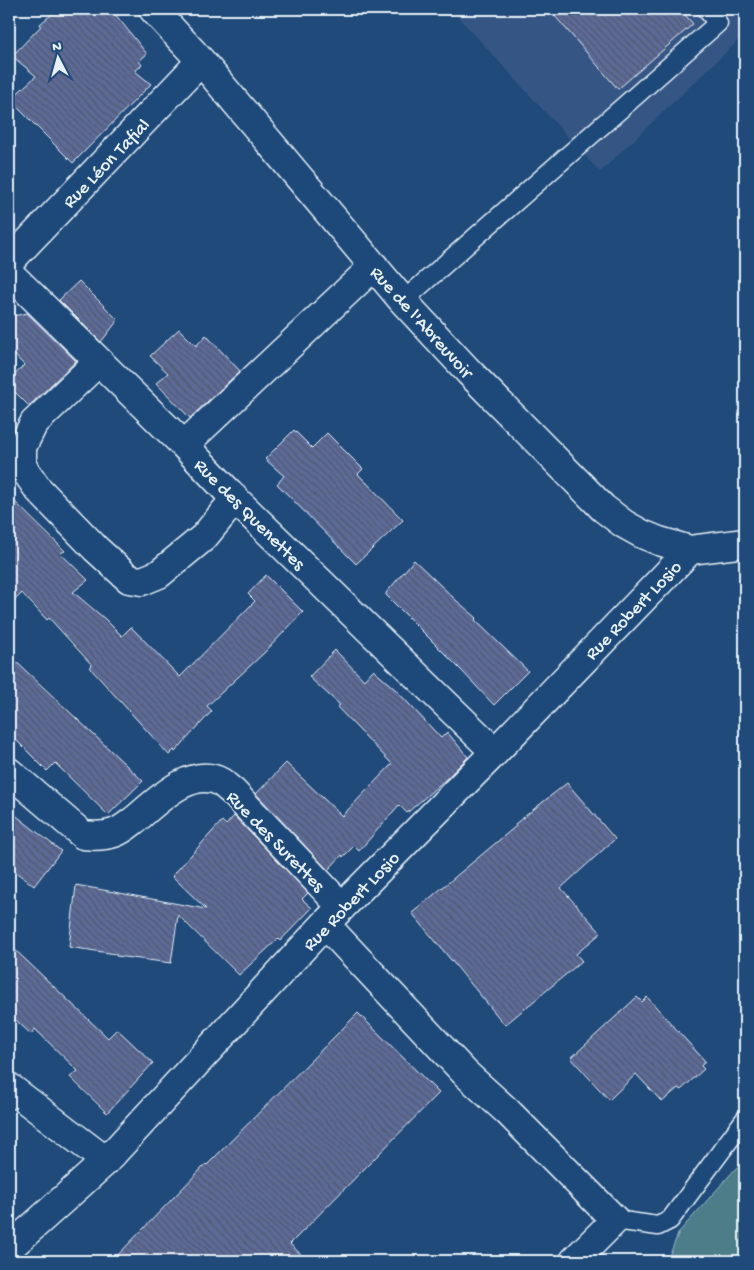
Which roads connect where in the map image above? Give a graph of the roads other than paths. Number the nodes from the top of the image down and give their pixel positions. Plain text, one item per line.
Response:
1 (153, 9) edge
2 (706, 9) edge
3 (201, 61) junction
4 (9, 262) edge
5 (374, 266) junction
6 (9, 273) edge
7 (403, 301) junction
8 (98, 362) junction
9 (184, 446) junction
10 (236, 500) junction
11 (745, 543) edge
12 (690, 550) junction
13 (495, 752) junction
14 (9, 772) edge
15 (333, 916) junction
16 (9, 1087) edge
17 (745, 1119) edge
18 (106, 1161) junction
19 (615, 1220) junction
20 (9, 1248) edge
21 (574, 1261) edge

1 - 3 street, Rue de l'Abreuvoir
2 - 7 lane
3 - 4 street, Rue Léon Tafial
3 - 5 street, Rue de l'Abreuvoir
5 - 7 street, Rue de l'Abreuvoir
5 - 9 street
6 - 8 street, Rue des Quenettes
7 - 12 street, Rue de l'Abreuvoir
8 - 9 street, Rue des Quenettes
8 - 10 street
9 - 10 street, Rue des Quenettes
10 - 13 street, Rue des Quenettes
11 - 12 street, Rue de l'Abreuvoir
12 - 13 street, Rue Robert Losio
13 - 15 street, Rue Robert Losio
14 - 15 street, Rue des Surettes
15 - 18 street, Rue Robert Losio
15 - 19 street, Rue des Surettes
16 - 18 street
17 - 19 lane
18 - 20 street, Rue Robert Losio
19 - 21 street

